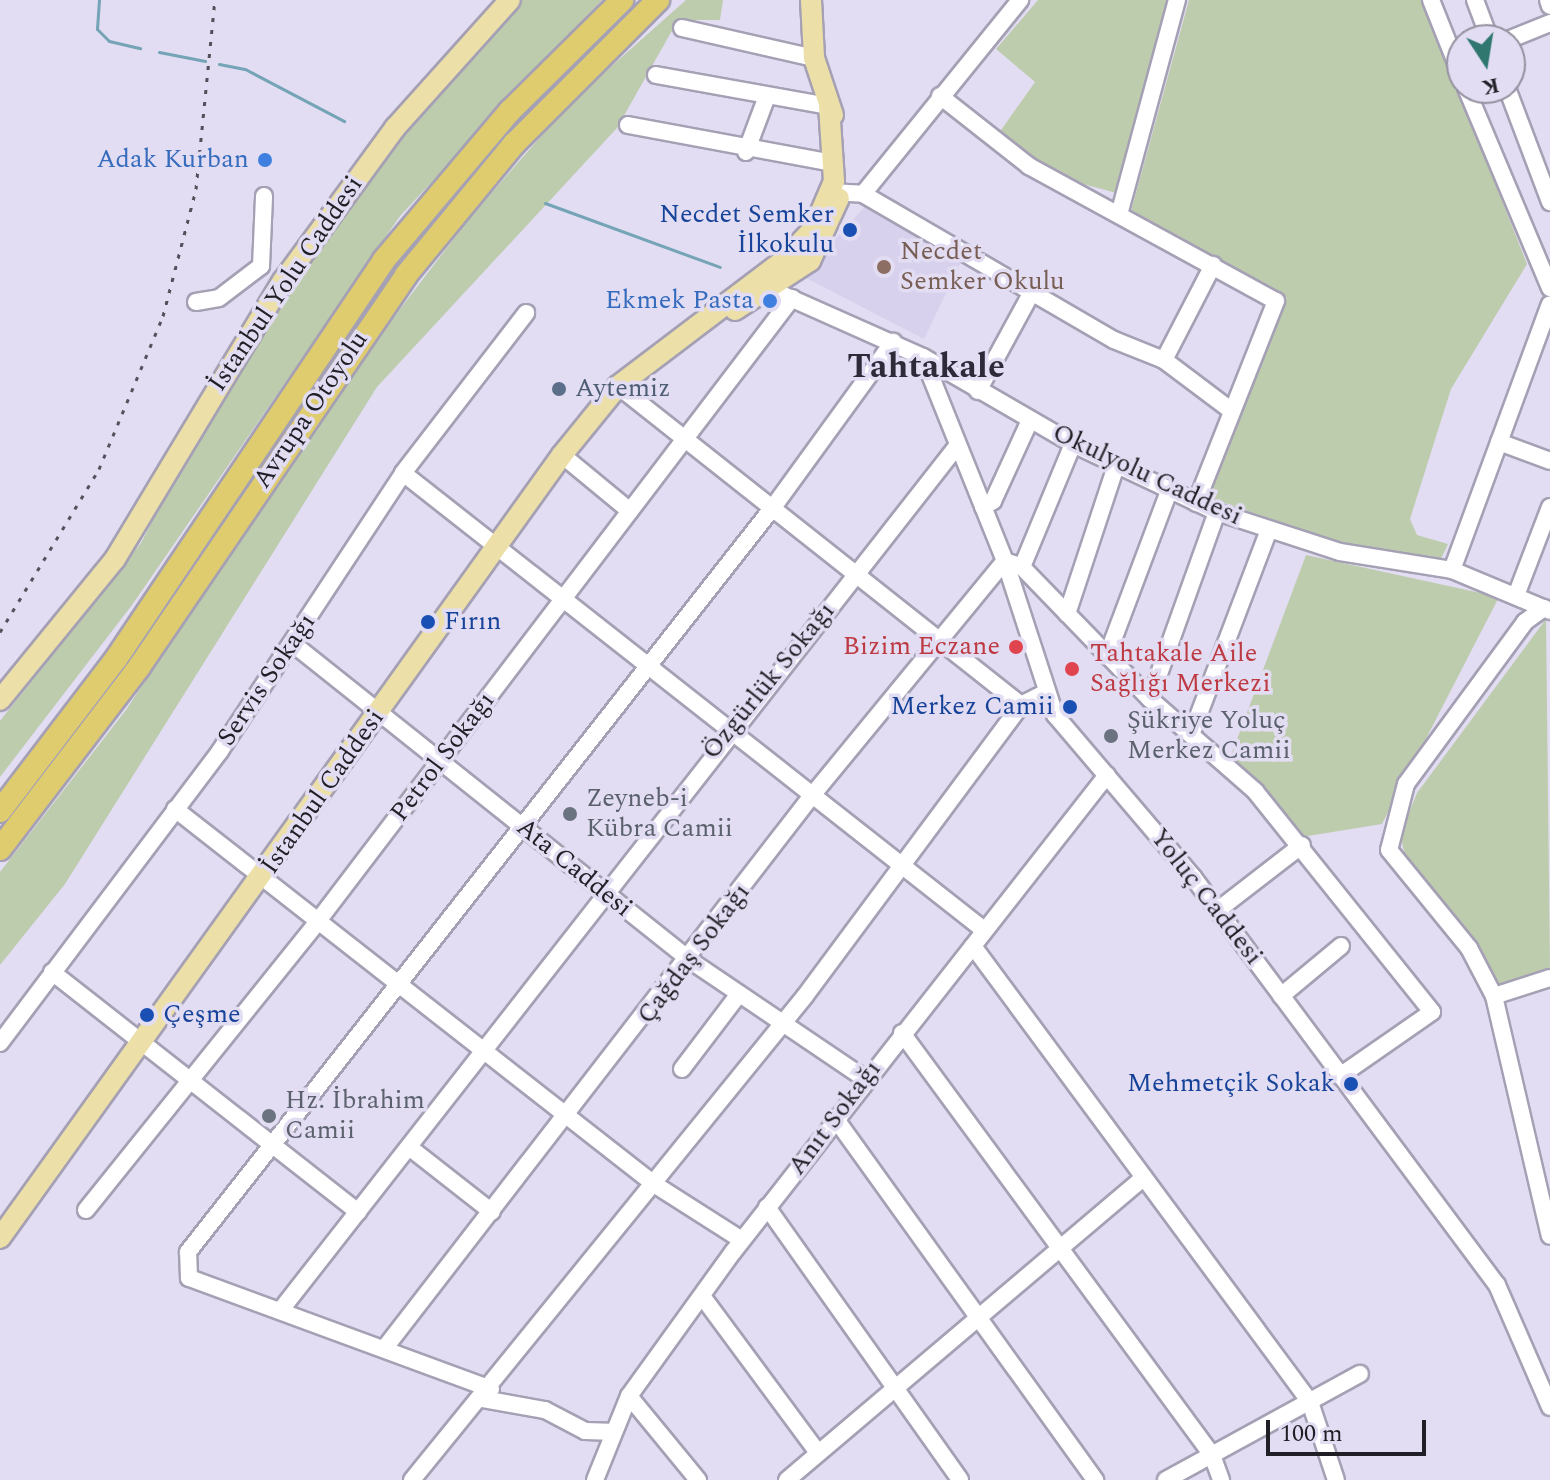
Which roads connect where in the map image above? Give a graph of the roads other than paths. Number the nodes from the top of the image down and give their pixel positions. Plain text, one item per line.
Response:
1 (510, 0) edge
2 (622, 0) edge
3 (658, 0) edge
4 (811, 0) edge
5 (1020, 0) edge
6 (1177, 0) edge
7 (1431, 0) edge
8 (1475, 0) edge
9 (1550, 23) edge
10 (1484, 24) edge
11 (682, 28) dead end
12 (1526, 33) edge
13 (1446, 34) edge
14 (814, 58) junction
15 (656, 75) dead end
16 (767, 96) junction
17 (940, 96) junction
18 (1473, 104) edge
19 (1513, 104) edge
20 (829, 106) junction
21 (628, 125) dead end
22 (746, 152) junction
23 (834, 163) junction
24 (835, 192) junction
25 (863, 194) junction
26 (264, 196) dead end
27 (1550, 202) edge
28 (1120, 211) junction
29 (805, 237) junction
30 (1213, 265) junction
31 (261, 266) junction
32 (283, 281) junction
33 (1550, 288) edge
34 (782, 290) junction
35 (739, 292) junction
36 (1032, 292) junction
37 (196, 302) dead end
38 (1550, 304) edge
39 (526, 313) dead end
40 (893, 342) junction
41 (656, 357) junction
42 (923, 357) junction
43 (1164, 360) junction
44 (618, 386) junction
45 (978, 391) junction
46 (1232, 411) junction
47 (1030, 420) junction
48 (686, 438) junction
49 (1499, 442) junction
50 (1073, 444) junction
51 (957, 446) junction
52 (562, 455) junction
53 (1550, 461) edge
54 (1116, 466) junction
55 (403, 473) junction
56 (1169, 491) junction
57 (1196, 503) junction
58 (774, 506) junction
59 (983, 507) junction
60 (1550, 507) edge
61 (630, 511) junction
62 (1217, 512) junction
63 (1269, 530) junction
64 (495, 546) junction
65 (1005, 561) junction
66 (1022, 567) junction
67 (1452, 570) junction
68 (858, 571) junction
69 (1517, 593) junction
70 (562, 599) junction
71 (1547, 610) edge
72 (1067, 614) junction
73 (945, 639) junction
74 (292, 643) junction
75 (1107, 656) junction
76 (644, 667) junction
77 (1046, 692) junction
78 (1150, 699) junction
79 (0, 700) edge
80 (1021, 705) junction
81 (379, 713) junction
82 (726, 732) junction
83 (1191, 735) junction
84 (441, 762) junction
85 (1107, 775) junction
86 (810, 798) junction
87 (175, 809) junction
88 (0, 811) edge
89 (522, 826) junction
90 (1302, 845) junction
91 (0, 849) edge
92 (902, 864) junction
93 (263, 878) junction
94 (607, 894) junction
95 (1218, 910) junction
96 (318, 921) junction
97 (984, 930) junction
98 (973, 946) junction
99 (1341, 946) dead end
100 (691, 961) junction
101 (52, 972) junction
102 (398, 984) junction
103 (1546, 984) edge
104 (739, 994) junction
105 (1281, 996) junction
106 (1494, 996) junction
107 (783, 1024) junction
108 (902, 1033) junction
109 (0, 1043) edge
110 (140, 1043) junction
111 (484, 1051) junction
112 (682, 1069) dead end
113 (1340, 1076) junction
114 (865, 1079) junction
115 (186, 1082) junction
116 (568, 1117) junction
117 (835, 1118) junction
118 (272, 1144) junction
119 (409, 1147) junction
120 (1144, 1177) junction
121 (1544, 1177) edge
122 (654, 1184) junction
123 (767, 1207) junction
124 (86, 1210) dead end
125 (358, 1212) junction
126 (492, 1212) junction
127 (1550, 1236) edge
128 (0, 1238) edge
129 (742, 1240) junction
130 (1059, 1247) junction
131 (702, 1296) junction
132 (280, 1311) junction
133 (976, 1314) junction
134 (384, 1349) junction
135 (1360, 1374) dead end
136 (891, 1388) junction
137 (487, 1394) junction
138 (629, 1396) junction
139 (1310, 1402) junction
140 (1550, 1407) edge
141 (609, 1432) junction
142 (818, 1453) junction
143 (1212, 1455) junction
144 (412, 1480) edge
145 (595, 1480) edge
146 (698, 1480) edge
147 (787, 1480) edge
148 (960, 1480) edge
149 (1095, 1480) edge
150 (1166, 1480) edge
151 (1221, 1480) edge
152 (1336, 1480) edge

1 - 32 main road, İstanbul Yolu Caddesi
2 - 88 highway, Avrupa Otoyolu
3 - 91 highway, Avrupa Otoyolu
4 - 14 main road, İstanbul Caddesi
5 - 17 street
6 - 28 street
7 - 13 street
8 - 10 street
9 - 12 street
11 - 14 street
14 - 20 main road, İstanbul Caddesi
15 - 16 street
16 - 20 street
16 - 22 street
17 - 25 street
17 - 28 street
18 - 33 street
19 - 27 street
20 - 23 main road, İstanbul Caddesi
20 - 24 main road, İstanbul Caddesi
21 - 22 street
22 - 23 street
23 - 24 main road, İstanbul Caddesi
24 - 25 street
24 - 29 main road, İstanbul Caddesi
24 - 34 main road, İstanbul Caddesi
25 - 36 street
26 - 31 street
28 - 30 street
29 - 34 main road
29 - 35 main road, İstanbul Caddesi
30 - 43 street
30 - 46 street
31 - 32 street
31 - 37 street
32 - 79 main road, İstanbul Yolu Caddesi
34 - 35 main road
34 - 40 street, Okulyolu Caddesi
34 - 41 main road, İstanbul Caddesi
34 - 48 street, Petrol Sokağı
35 - 41 main road, İstanbul Caddesi
36 - 43 street
36 - 45 street
38 - 49 street
39 - 55 street, Servis Sokağı
40 - 42 street, Okulyolu Caddesi
40 - 58 street
41 - 44 main road, İstanbul Caddesi
42 - 45 street, Okulyolu Caddesi
42 - 51 street, Yoluç Caddesi
43 - 46 street
44 - 48 street
44 - 52 main road, İstanbul Caddesi
45 - 47 street, Okulyolu Caddesi
46 - 57 street
47 - 50 street, Okulyolu Caddesi
47 - 59 street
48 - 58 street
48 - 61 street, Petrol Sokağı
49 - 53 street
49 - 67 street
50 - 54 street, Okulyolu Caddesi
50 - 66 street
51 - 59 street, Yoluç Caddesi
51 - 68 street, Özgürlük Sokağı
52 - 61 street
52 - 64 main road, İstanbul Caddesi
54 - 56 street, Okulyolu Caddesi
54 - 72 street
55 - 64 street
55 - 74 street, Servis Sokağı
56 - 57 street, Okulyolu Caddesi
56 - 75 street
57 - 62 street, Okulyolu Caddesi
58 - 68 street
58 - 76 street
59 - 65 street, Yoluç Caddesi
60 - 69 street
61 - 70 street, Petrol Sokağı
62 - 63 street, Okulyolu Caddesi
62 - 78 street
63 - 67 street, Okulyolu Caddesi
63 - 83 street
64 - 70 street
64 - 81 main road, İstanbul Caddesi
65 - 66 street
65 - 73 street, Çağdaş Sokağı
65 - 77 street, Yoluç Caddesi
66 - 72 street
67 - 69 street, Okulyolu Caddesi
68 - 73 street
68 - 82 street, Özgürlük Sokağı
69 - 71 street, Okulyolu Caddesi
70 - 76 street
70 - 84 street, Petrol Sokağı
71 - 106 street
72 - 75 street
73 - 80 street
73 - 86 street, Çağdaş Sokağı
74 - 81 street, Ata Caddesi
74 - 87 street, Servis Sokağı
75 - 78 street
76 - 82 street
76 - 89 street
77 - 80 street
77 - 85 street, Yoluç Caddesi
78 - 83 street
80 - 92 street
81 - 84 street, Ata Caddesi
81 - 93 main road, İstanbul Caddesi
82 - 86 street
82 - 94 street, Özgürlük Sokağı
83 - 90 street
84 - 89 street, Ata Caddesi
84 - 96 street, Petrol Sokağı
85 - 95 street, Yoluç Caddesi
85 - 97 street, Anıt Sokağı
86 - 92 street
86 - 100 street, Çağdaş Sokağı
87 - 93 street
87 - 101 street, Servis Sokağı
89 - 94 street, Ata Caddesi
89 - 102 street
90 - 95 street
90 - 113 street
92 - 97 street
92 - 107 street
93 - 96 street
93 - 110 main road, İstanbul Caddesi
94 - 100 street, Ata Caddesi
94 - 111 street, Özgürlük Sokağı
95 - 105 street, Yoluç Caddesi
96 - 102 street
96 - 115 street, Petrol Sokağı
97 - 98 street, Anıt Sokağı
98 - 108 street, Anıt Sokağı
98 - 120 street
99 - 105 street
100 - 104 street, Ata Caddesi
100 - 116 street, Çağdaş Sokağı
101 - 109 street, Servis Sokağı
101 - 110 street
102 - 111 street
102 - 118 street
103 - 106 street
104 - 107 street, Ata Caddesi
104 - 112 street
105 - 113 street, Yoluç Caddesi
106 - 121 street
107 - 114 street, Ata Caddesi
107 - 122 street
108 - 114 street, Anıt Sokağı
108 - 130 street
110 - 115 street
110 - 128 main road, İstanbul Caddesi
111 - 116 street
111 - 119 street, Özgürlük Sokağı
113 - 140 street, Yoluç Caddesi
114 - 117 street, Anıt Sokağı
115 - 118 street
115 - 124 street, Petrol Sokağı
116 - 122 street
116 - 126 street, Çağdaş Sokağı
117 - 123 street, Anıt Sokağı
117 - 133 street
118 - 125 street
118 - 132 street
119 - 125 street, Özgürlük Sokağı
119 - 126 street
120 - 130 street
120 - 139 street
121 - 127 street
122 - 129 street
122 - 137 street
123 - 129 street, Anıt Sokağı
123 - 136 street
125 - 132 street, Özgürlük Sokağı
126 - 134 street, Çağdaş Sokağı
129 - 131 street, Anıt Sokağı
130 - 133 street
130 - 143 street
131 - 138 street, Anıt Sokağı
131 - 142 street
132 - 134 street
133 - 136 street
133 - 149 street
134 - 137 street
135 - 139 street
136 - 142 street
136 - 148 street
137 - 141 street
137 - 144 street
138 - 141 street, Anıt Sokağı
138 - 146 street
139 - 143 street
139 - 152 street
141 - 145 street, Anıt Sokağı
142 - 147 street
143 - 150 street
143 - 151 street

